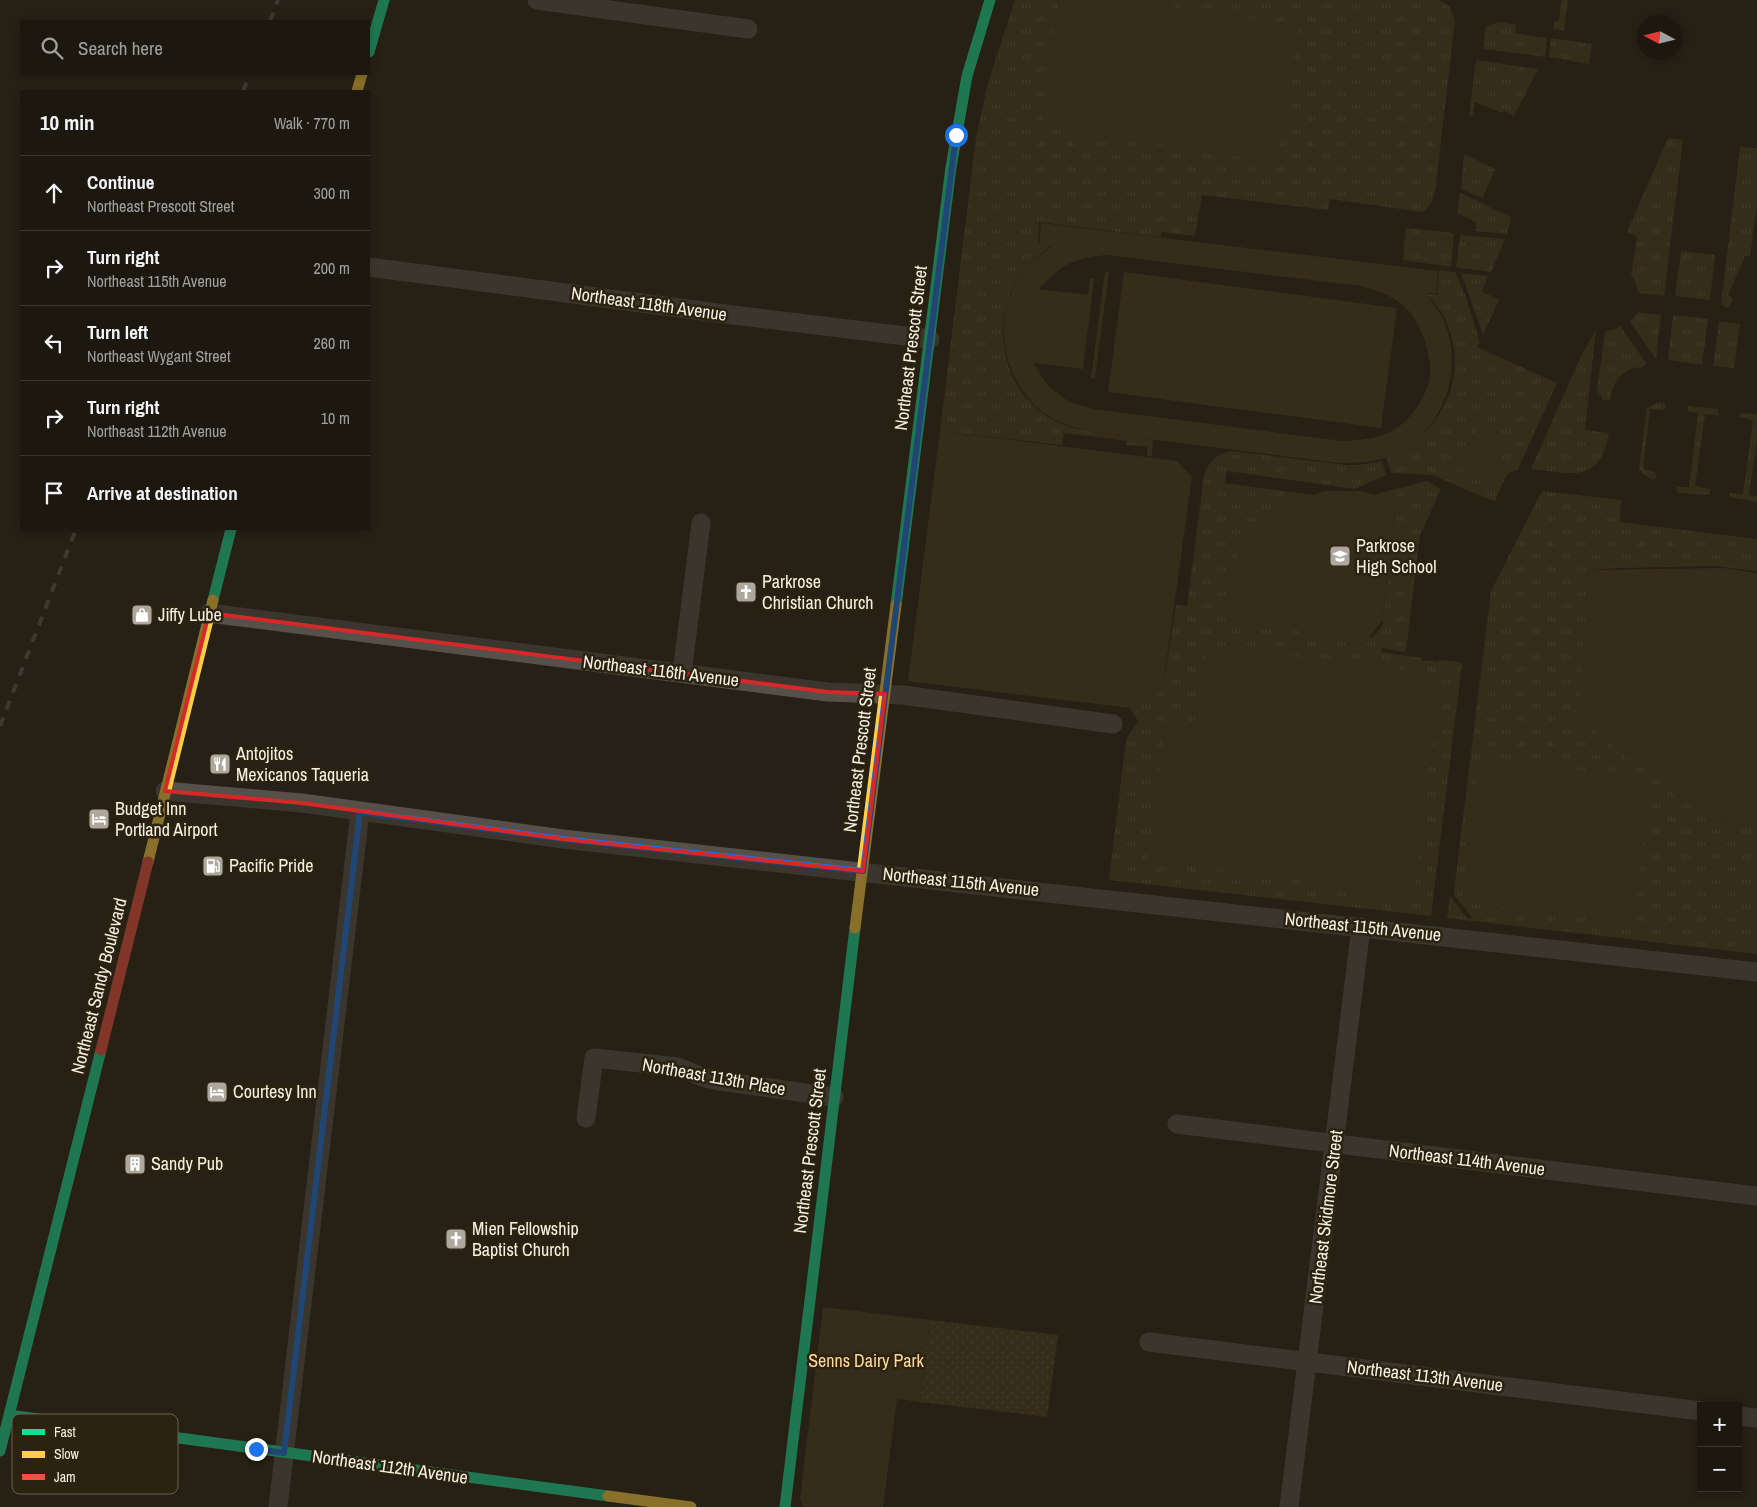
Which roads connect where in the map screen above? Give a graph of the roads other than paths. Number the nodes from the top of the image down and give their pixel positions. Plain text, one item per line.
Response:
1 (384, 0) edge
2 (537, 0) edge
3 (990, 0) edge
4 (748, 29) dead end
5 (370, 49) edge
6 (362, 75) edge
7 (357, 90) edge
8 (370, 267) edge
9 (930, 339) junction
10 (701, 523) dead end
11 (231, 530) edge
12 (209, 613) junction
13 (682, 673) junction
14 (885, 694) junction
15 (1113, 724) dead end
16 (165, 791) junction
17 (360, 812) junction
18 (863, 871) junction
19 (1361, 927) junction
20 (1757, 972) edge
21 (834, 1097) junction
22 (586, 1118) dead end
23 (1177, 1124) dead end
24 (1335, 1144) junction
25 (1757, 1196) edge
26 (1150, 1342) dead end
27 (1307, 1362) junction
28 (1697, 1411) edge
29 (4, 1415) edge
30 (1742, 1416) edge
31 (1757, 1418) edge
32 (178, 1439) edge
33 (0, 1452) edge
34 (284, 1453) junction
35 (278, 1507) edge
36 (691, 1507) edge
37 (785, 1507) edge
38 (1289, 1507) edge

1 - 5 street
2 - 4 street
3 - 9 street, Northeast Prescott Street
6 - 7 street
8 - 9 street, Northeast 118th Avenue
9 - 14 street, Northeast Prescott Street
10 - 13 street
11 - 12 street, Northeast Sandy Boulevard
12 - 13 street, Northeast 116th Avenue
12 - 16 street, Northeast Sandy Boulevard
13 - 14 street, Northeast 116th Avenue
14 - 15 street, Northeast 116th Avenue
14 - 18 street, Northeast Prescott Street
16 - 17 street, Northeast 115th Avenue
16 - 29 street, Northeast Sandy Boulevard
17 - 18 street, Northeast 115th Avenue
17 - 34 street
18 - 19 street, Northeast 115th Avenue
18 - 21 street, Northeast Prescott Street
19 - 20 street, Northeast 115th Avenue
19 - 24 street, Northeast Skidmore Street
21 - 22 street, Northeast 113th Place
21 - 37 street, Northeast Prescott Street
23 - 24 street, Northeast 114th Avenue
24 - 25 street, Northeast 114th Avenue
24 - 27 street, Northeast Skidmore Street
26 - 27 street, Northeast 113th Avenue
27 - 28 street, Northeast 113th Avenue
27 - 38 street, Northeast Skidmore Street
29 - 33 street, Northeast Sandy Boulevard
30 - 31 street
32 - 34 street, Northeast 112th Avenue
34 - 35 street
34 - 36 street, Northeast 112th Avenue

